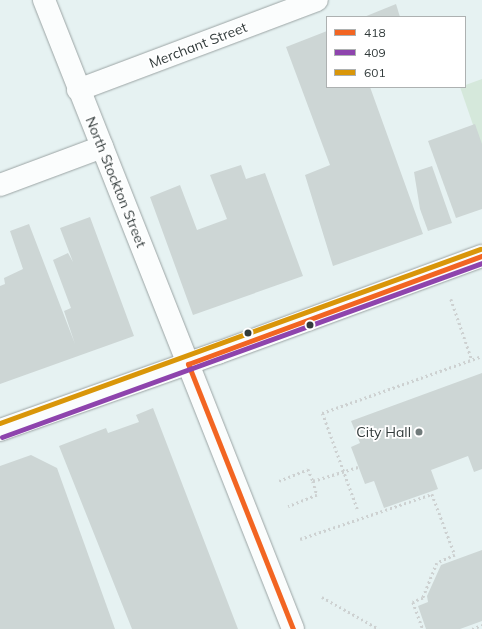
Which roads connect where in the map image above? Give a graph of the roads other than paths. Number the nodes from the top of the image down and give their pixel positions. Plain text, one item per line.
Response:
1 (44, 0) edge
2 (317, 0) edge
3 (78, 90) junction
4 (102, 147) junction
5 (0, 185) edge
6 (482, 256) edge
7 (188, 364) junction
8 (0, 430) edge
9 (293, 629) edge

1 - 3 street, North Stockton Street
2 - 3 street, Merchant Street
3 - 4 street, North Stockton Street
4 - 5 street
4 - 7 street, North Stockton Street
6 - 7 street
7 - 8 street
7 - 9 street, North Stockton Street

